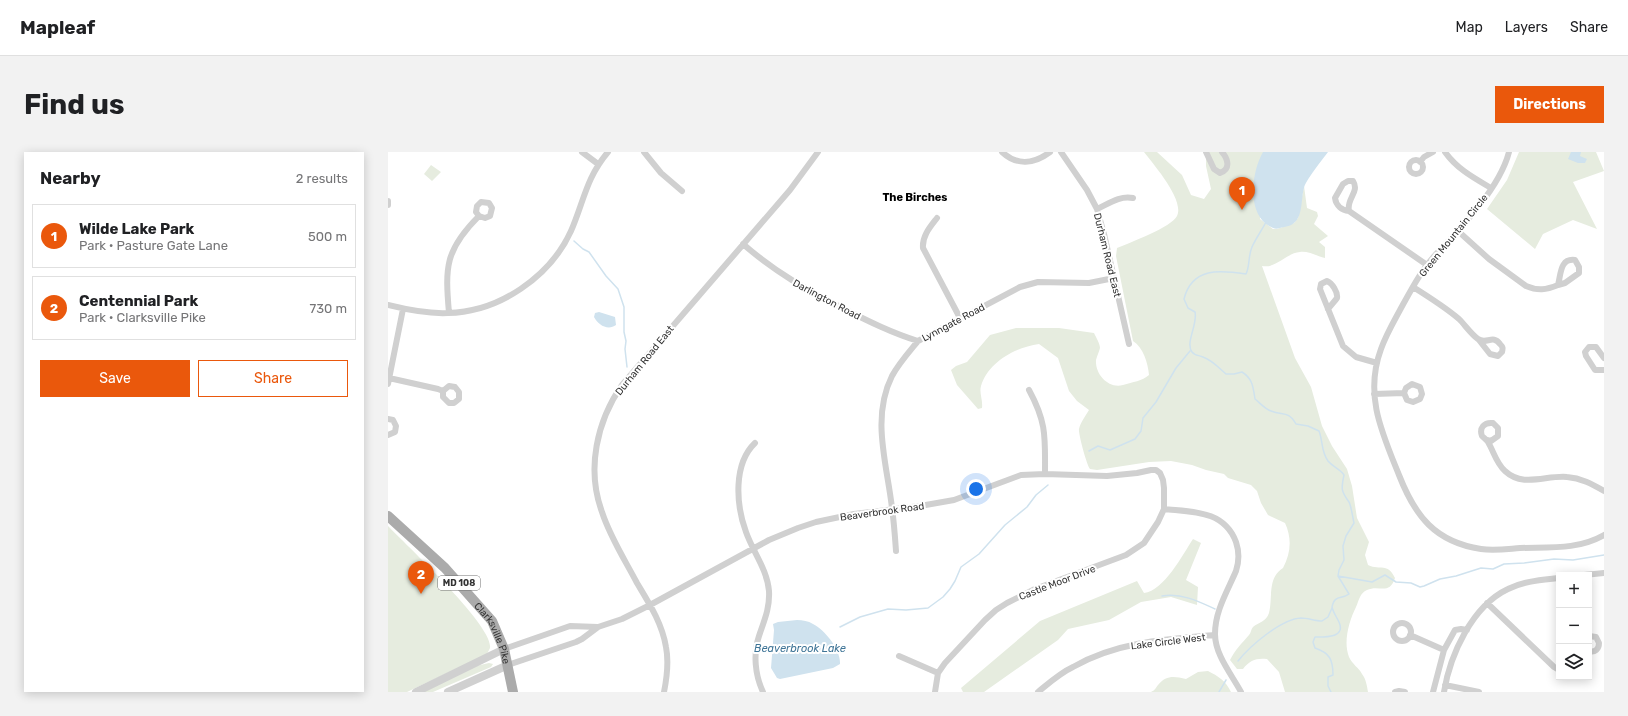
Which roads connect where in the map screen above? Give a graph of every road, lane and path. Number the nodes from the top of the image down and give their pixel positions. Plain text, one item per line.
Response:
1 (582, 152) edge
2 (608, 152) edge
3 (644, 152) edge
4 (818, 152) edge
5 (1002, 152) edge
6 (1050, 152) edge
7 (1060, 152) edge
8 (1206, 152) edge
9 (1222, 152) edge
10 (1433, 152) edge
11 (1445, 152) edge
12 (1509, 152) edge
13 (1420, 162) dead end
14 (598, 164) junction
15 (1491, 188) junction
16 (682, 192) dead end
17 (1133, 198) dead end
18 (388, 201) edge
19 (388, 205) edge
20 (1097, 209) junction
21 (1349, 211) junction
22 (479, 216) dead end
23 (936, 218) dead end
24 (1458, 232) junction
25 (743, 244) junction
26 (1427, 265) junction
27 (1114, 278) junction
28 (1558, 285) dead end
29 (1413, 287) junction
30 (388, 305) edge
31 (403, 309) junction
32 (1328, 309) dead end
33 (449, 313) junction
34 (960, 318) junction
35 (1479, 340) dead end
36 (918, 341) junction
37 (1129, 344) dead end
38 (1604, 358) edge
39 (1377, 363) junction
40 (1604, 370) edge
41 (389, 381) edge
42 (1029, 390) dead end
43 (443, 391) dead end
44 (1404, 393) dead end
45 (1374, 394) junction
46 (388, 419) edge
47 (388, 435) edge
48 (1487, 440) dead end
49 (755, 443) dead end
50 (1160, 473) joint
51 (1045, 474) junction
52 (1604, 490) edge
53 (892, 509) junction
54 (1164, 509) junction
55 (388, 516) edge
56 (1604, 535) edge
57 (754, 548) junction
58 (896, 551) dead end
59 (1604, 573) edge
60 (1592, 574) edge
61 (1556, 579) edge
62 (1487, 603) junction
63 (650, 605) junction
64 (598, 627) junction
65 (1467, 630) junction
66 (1215, 635) junction
67 (1410, 635) dead end
68 (1592, 636) edge
69 (504, 649) junction
70 (1444, 650) junction
71 (1592, 651) edge
72 (899, 656) dead end
73 (508, 665) junction
74 (1556, 668) edge
75 (938, 673) junction
76 (1445, 685) junction
77 (416, 692) edge
78 (448, 692) edge
79 (513, 692) edge
80 (664, 692) edge
81 (763, 692) edge
82 (935, 692) edge
83 (1038, 692) edge
84 (1241, 692) edge
85 (1395, 692) edge
86 (1405, 692) edge
87 (1433, 692) edge
88 (1444, 692) edge
89 (1479, 692) edge

1 - 14 street
2 - 14 street
3 - 16 street
4 - 25 street, Durham Road East
5 - 6 street
7 - 20 street, Durham Road East
8 - 9 street
10 - 13 street
11 - 15 street
12 - 15 street, Green Mountain Circle
14 - 33 street
15 - 24 street, Green Mountain Circle
17 - 20 street
18 - 19 street
20 - 27 street, Durham Road East
21 - 21 street
21 - 26 street
22 - 33 street
23 - 34 street
24 - 26 street, Green Mountain Circle
24 - 28 street
25 - 36 street, Darlington Road
25 - 63 street, Durham Road East
26 - 29 street, Green Mountain Circle
27 - 34 street, Lynngate Road
27 - 37 street, Durham Road East
29 - 35 street
29 - 39 street, Green Mountain Circle
30 - 31 street
31 - 33 street
31 - 41 street
32 - 39 street
34 - 36 street, Lynngate Road
36 - 53 street, Lynngate Road
38 - 40 street
39 - 45 street, Green Mountain Circle
41 - 43 street
42 - 51 street
44 - 45 street
45 - 56 street, Green Mountain Circle
46 - 47 street
48 - 52 street
49 - 57 street
50 - 51 street, Beaverbrook Road
50 - 54 street, Castle Moor Drive
51 - 53 street, Beaverbrook Road
53 - 57 street, Beaverbrook Road
53 - 58 street, Lynngate Road
54 - 66 street
54 - 75 street, Castle Moor Drive
55 - 69 main road, Clarksville Pike / MD 108
57 - 63 street, Beaverbrook Road
57 - 81 street
59 - 60 street
61 - 62 street
62 - 65 street
62 - 74 street
63 - 64 street, Beaverbrook Road
63 - 80 street, Durham Road East
64 - 69 street, Beaverbrook Road
64 - 73 street, Beaverbrook Road
65 - 70 street
65 - 76 street
66 - 83 street, Lake Circle West
66 - 84 street
67 - 70 street
68 - 71 street
69 - 73 main road, Clarksville Pike / MD 108
69 - 77 street
70 - 87 street
72 - 75 street
73 - 78 street
73 - 79 main road, Clarksville Pike / MD 108
75 - 82 street
76 - 88 street
76 - 89 street
85 - 86 street

